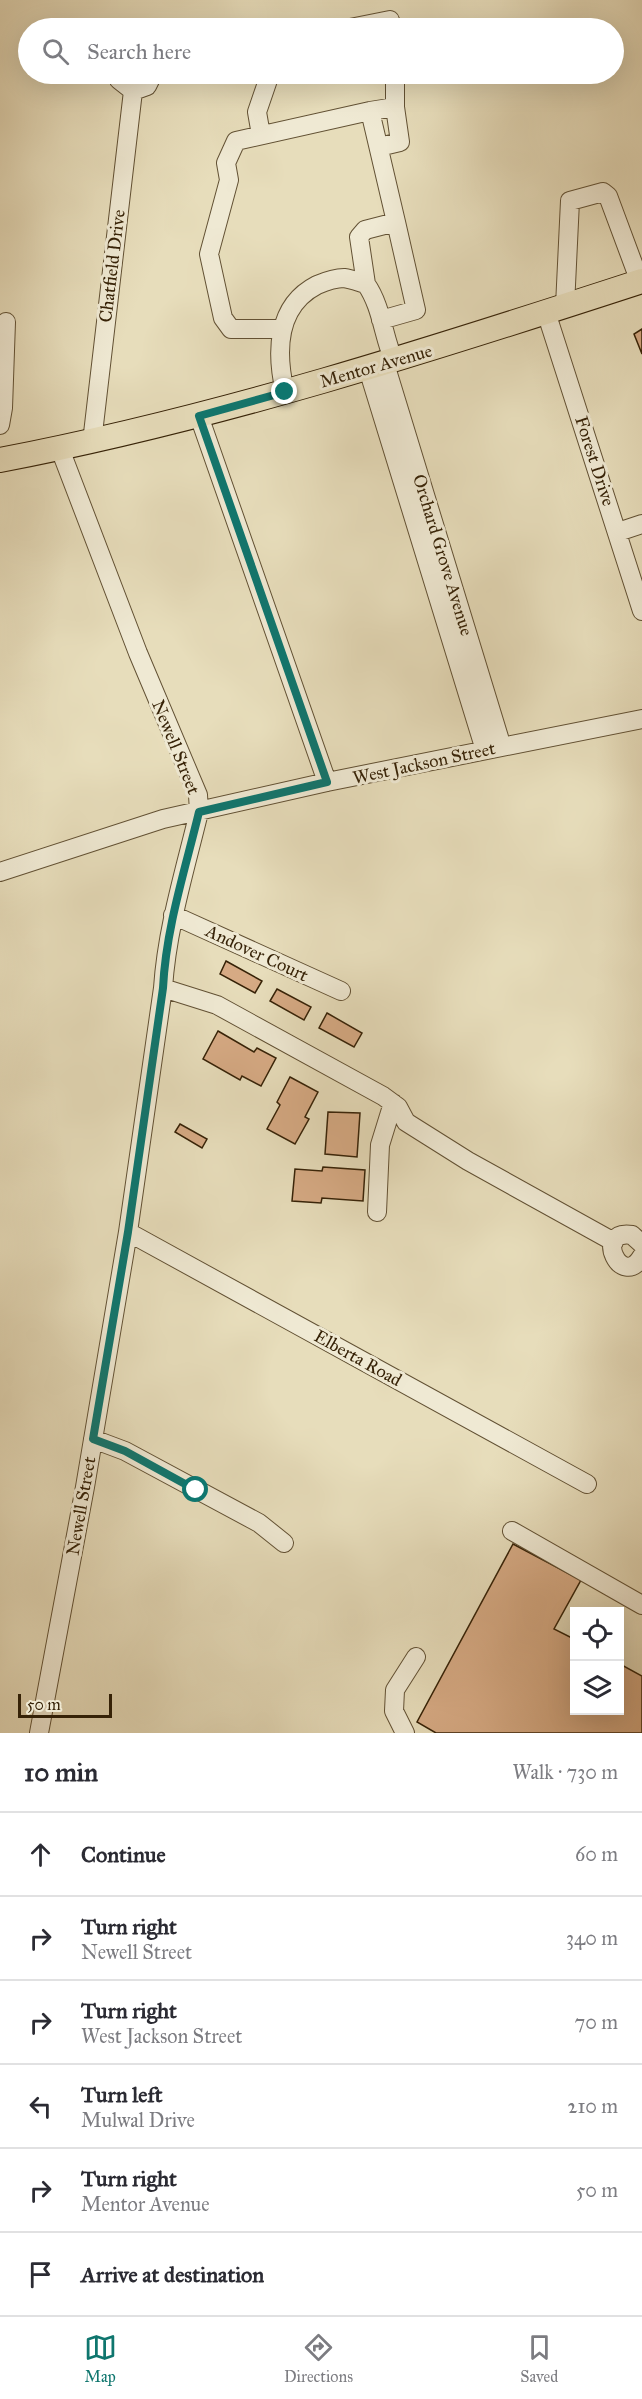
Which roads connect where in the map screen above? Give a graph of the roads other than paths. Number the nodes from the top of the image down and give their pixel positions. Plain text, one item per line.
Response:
1 (124, 84) edge
2 (148, 84) edge
3 (267, 84) edge
4 (395, 84) edge
5 (133, 91) junction
6 (395, 106) junction
7 (370, 111) junction
8 (261, 135) junction
9 (379, 147) junction
10 (396, 222) junction
11 (641, 282) edge
12 (366, 284) junction
13 (556, 309) junction
14 (381, 320) junction
15 (6, 322) dead end
16 (282, 329) junction
17 (382, 365) junction
18 (285, 392) junction
19 (199, 416) junction
20 (0, 425) edge
21 (92, 442) junction
22 (60, 449) junction
23 (0, 454) edge
24 (0, 460) edge
25 (642, 525) edge
26 (618, 532) junction
27 (642, 611) edge
28 (642, 719) edge
29 (494, 748) junction
30 (327, 782) junction
31 (199, 812) junction
32 (0, 872) edge
33 (173, 915) junction
34 (163, 988) junction
35 (340, 992) dead end
36 (393, 1103) junction
37 (377, 1212) dead end
38 (128, 1232) junction
39 (614, 1242) junction
40 (642, 1244) edge
41 (642, 1256) edge
42 (93, 1439) junction
43 (587, 1485) dead end
44 (512, 1532) dead end
45 (284, 1542) dead end
46 (642, 1605) edge
47 (416, 1657) dead end
48 (39, 1733) edge
49 (405, 1733) edge

1 - 5 street
2 - 5 street
3 - 8 street
4 - 6 street
5 - 21 street, Chatfield Drive
6 - 7 street
6 - 9 street
7 - 8 street
7 - 9 street
8 - 16 street
9 - 10 street
10 - 12 street
10 - 14 street
11 - 13 main road, Mentor Avenue
11 - 13 street
12 - 14 street
12 - 16 street
13 - 17 main road, Mentor Avenue
13 - 26 street, Forest Drive
14 - 17 street
15 - 20 street
16 - 18 street
17 - 18 main road, Mentor Avenue
17 - 29 street, Orchard Grove Avenue
18 - 19 main road, Mentor Avenue
19 - 21 main road, Mentor Avenue
19 - 30 street
21 - 22 main road, Mentor Avenue
22 - 24 main road, Mentor Avenue
22 - 31 street, Newell Street
23 - 24 street
25 - 26 street
26 - 27 street, Forest Drive
28 - 29 street, West Jackson Street
29 - 30 street, West Jackson Street
30 - 31 street, West Jackson Street
31 - 32 street, West Jackson Street
31 - 33 street, Newell Street
33 - 34 street, Newell Street
33 - 35 street, Andover Court
34 - 36 street
34 - 38 street, Newell Street
36 - 37 street
36 - 39 street
38 - 42 street, Newell Street
38 - 43 street, Elberta Road
39 - 40 street
39 - 41 street
42 - 45 street
42 - 48 street, Newell Street
44 - 46 street
47 - 49 street

